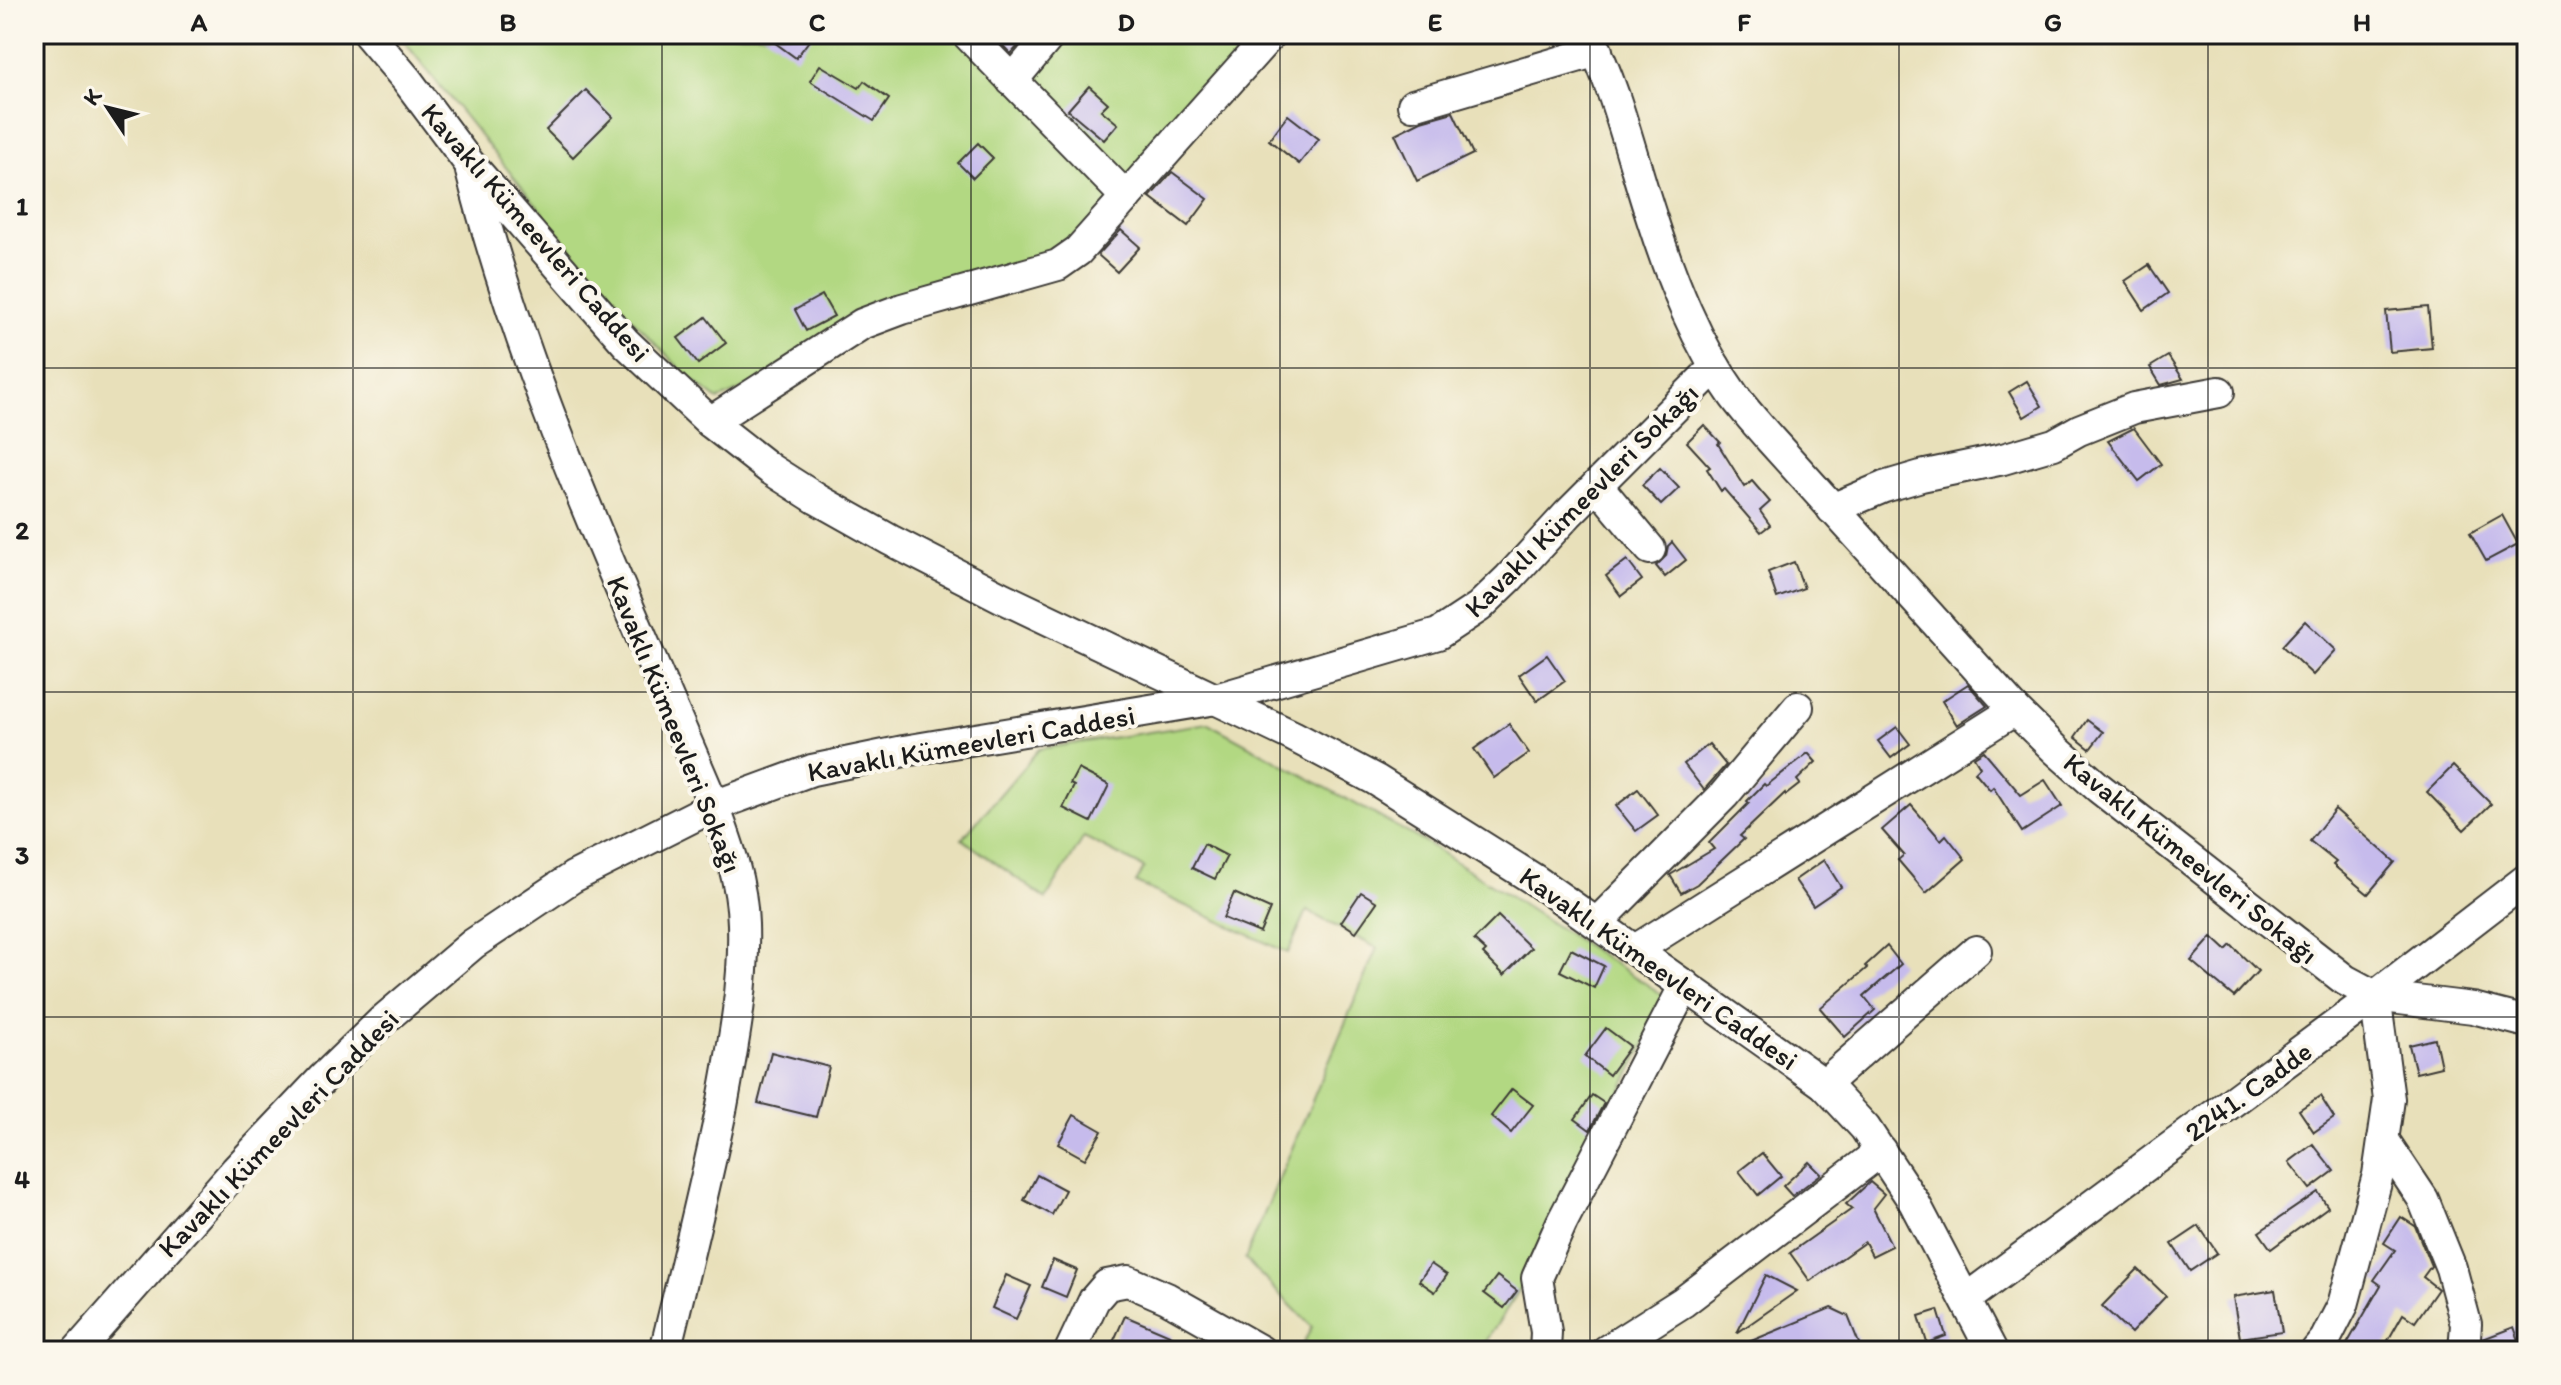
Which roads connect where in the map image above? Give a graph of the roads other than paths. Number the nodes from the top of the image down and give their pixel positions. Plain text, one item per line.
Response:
1 (368, 34) edge
2 (967, 34) edge
3 (1051, 34) edge
4 (1271, 34) edge
5 (1593, 43) edge
6 (1012, 81) junction
7 (1413, 105) dead end
8 (469, 163) junction
9 (1126, 197) junction
10 (1715, 367) junction
11 (2219, 392) dead end
12 (710, 422) junction
13 (1597, 485) junction
14 (1832, 509) junction
15 (1650, 549) dead end
16 (1216, 699) junction
17 (1798, 707) dead end
18 (2015, 710) junction
19 (714, 806) junction
20 (2527, 879) edge
21 (1597, 923) junction
22 (1635, 950) junction
23 (1976, 951) dead end
24 (1685, 985) junction
25 (2375, 996) junction
26 (2527, 1022) edge
27 (1824, 1084) junction
28 (2383, 1139) junction
29 (1881, 1151) junction
30 (1966, 1299) junction
31 (77, 1351) edge
32 (665, 1351) edge
33 (1070, 1351) edge
34 (1261, 1351) edge
35 (1545, 1351) edge
36 (1606, 1351) edge
37 (1992, 1351) edge
38 (2316, 1351) edge
39 (2464, 1351) edge

1 - 8 street, Kavaklı Kümeevleri Caddesi
2 - 6 street
3 - 6 street
4 - 9 street
5 - 7 street
5 - 10 street, Kavaklı Kümeevleri Sokağı
6 - 9 street
8 - 12 street, Kavaklı Kümeevleri Caddesi
8 - 19 street, Kavaklı Kümeevleri Sokağı
9 - 12 street
10 - 13 street, Kavaklı Kümeevleri Sokağı
10 - 14 street, Kavaklı Kümeevleri Sokağı
11 - 14 street
12 - 16 street, Kavaklı Kümeevleri Caddesi
13 - 15 street
13 - 16 street, Kavaklı Kümeevleri Sokağı
14 - 18 street, Kavaklı Kümeevleri Sokağı
16 - 19 street, Kavaklı Kümeevleri Caddesi
16 - 21 street, Kavaklı Kümeevleri Caddesi
17 - 21 street
18 - 22 street
18 - 25 street, Kavaklı Kümeevleri Sokağı
19 - 31 street, Kavaklı Kümeevleri Caddesi
19 - 32 street, Kavaklı Kümeevleri Sokağı
20 - 25 street, 2241. Cadde
21 - 22 street, Kavaklı Kümeevleri Caddesi
22 - 24 street, Kavaklı Kümeevleri Caddesi
23 - 27 street
24 - 27 street, Kavaklı Kümeevleri Caddesi
24 - 35 street
25 - 26 street
25 - 28 street
25 - 30 street, 2241. Cadde
27 - 29 street, Kavaklı Kümeevleri Caddesi
28 - 38 street
28 - 39 street
29 - 30 street, Kavaklı Kümeevleri Caddesi
29 - 36 street
30 - 37 street, Kavaklı Kümeevleri Caddesi
33 - 34 street

